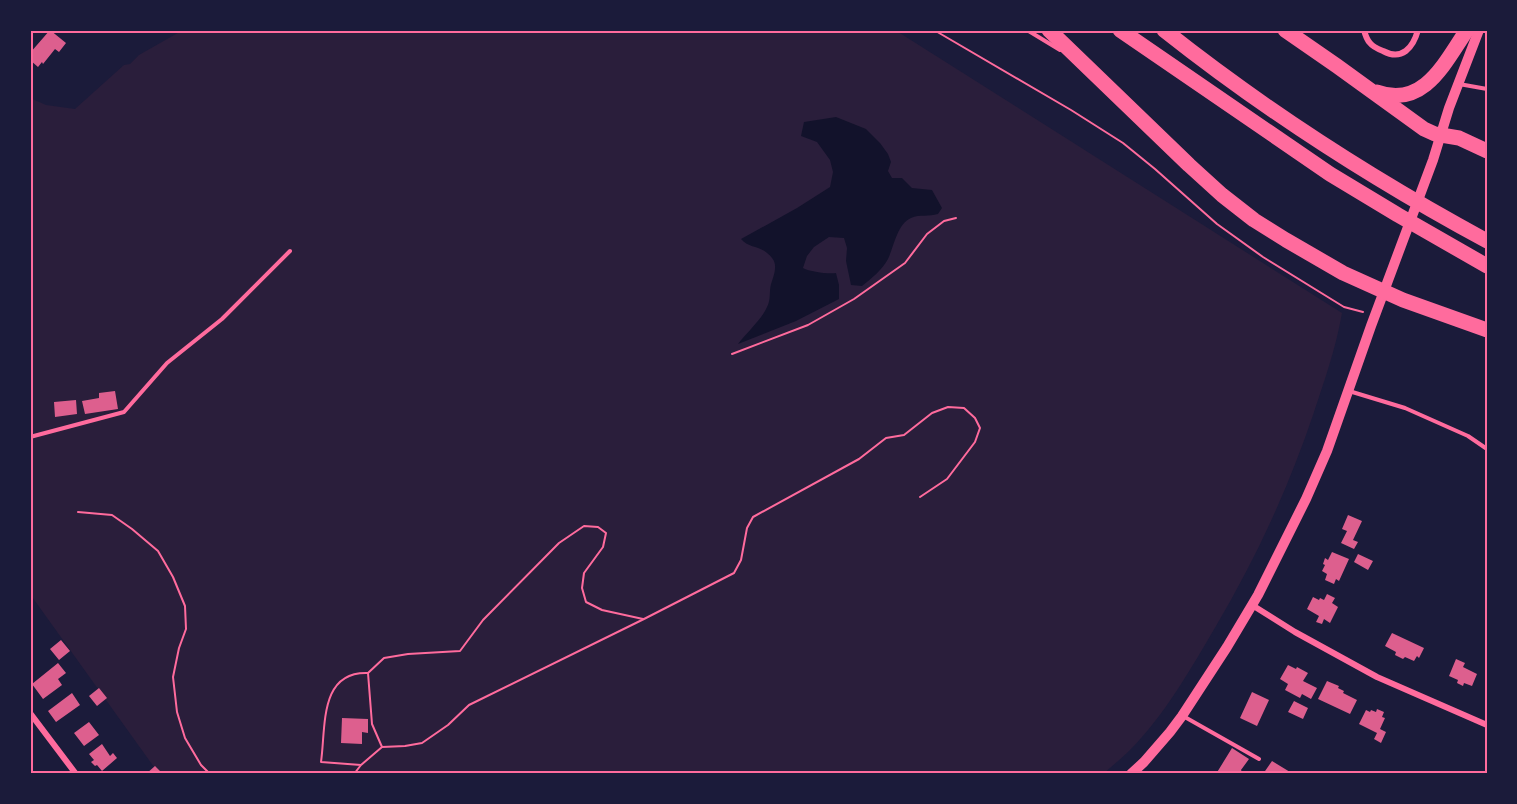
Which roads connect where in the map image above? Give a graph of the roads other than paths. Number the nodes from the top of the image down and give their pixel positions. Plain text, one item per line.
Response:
1 (1027, 30) edge
2 (1049, 30) edge
3 (1120, 30) edge
4 (1164, 30) edge
5 (1285, 30) edge
6 (1364, 30) edge
7 (1419, 30) edge
8 (1467, 30) edge
9 (1479, 30) edge
10 (1084, 64) junction
11 (1458, 84) junction
12 (1369, 88) junction
13 (1487, 89) edge
14 (1441, 135) junction
15 (1487, 150) edge
16 (1487, 241) edge
17 (290, 251) dead end
18 (1487, 266) edge
19 (1384, 292) junction
20 (1487, 330) edge
21 (1348, 391) junction
22 (30, 437) edge
23 (1487, 449) edge
24 (1252, 605) junction
25 (30, 712) edge
26 (1182, 716) junction
27 (1487, 725) edge
28 (1259, 759) dead end
29 (76, 774) edge
30 (1131, 774) edge

1 - 10 lane
2 - 10 highway
3 - 18 highway
4 - 16 highway
5 - 12 highway
6 - 7 street
8 - 12 highway
9 - 11 main road
10 - 19 highway
11 - 13 lane
11 - 14 main road
12 - 14 highway
14 - 15 highway
14 - 19 main road
17 - 22 lane
19 - 20 highway
19 - 21 main road
21 - 23 lane
21 - 24 main road
24 - 26 main road
24 - 27 street
25 - 29 street
26 - 28 lane
26 - 30 main road

